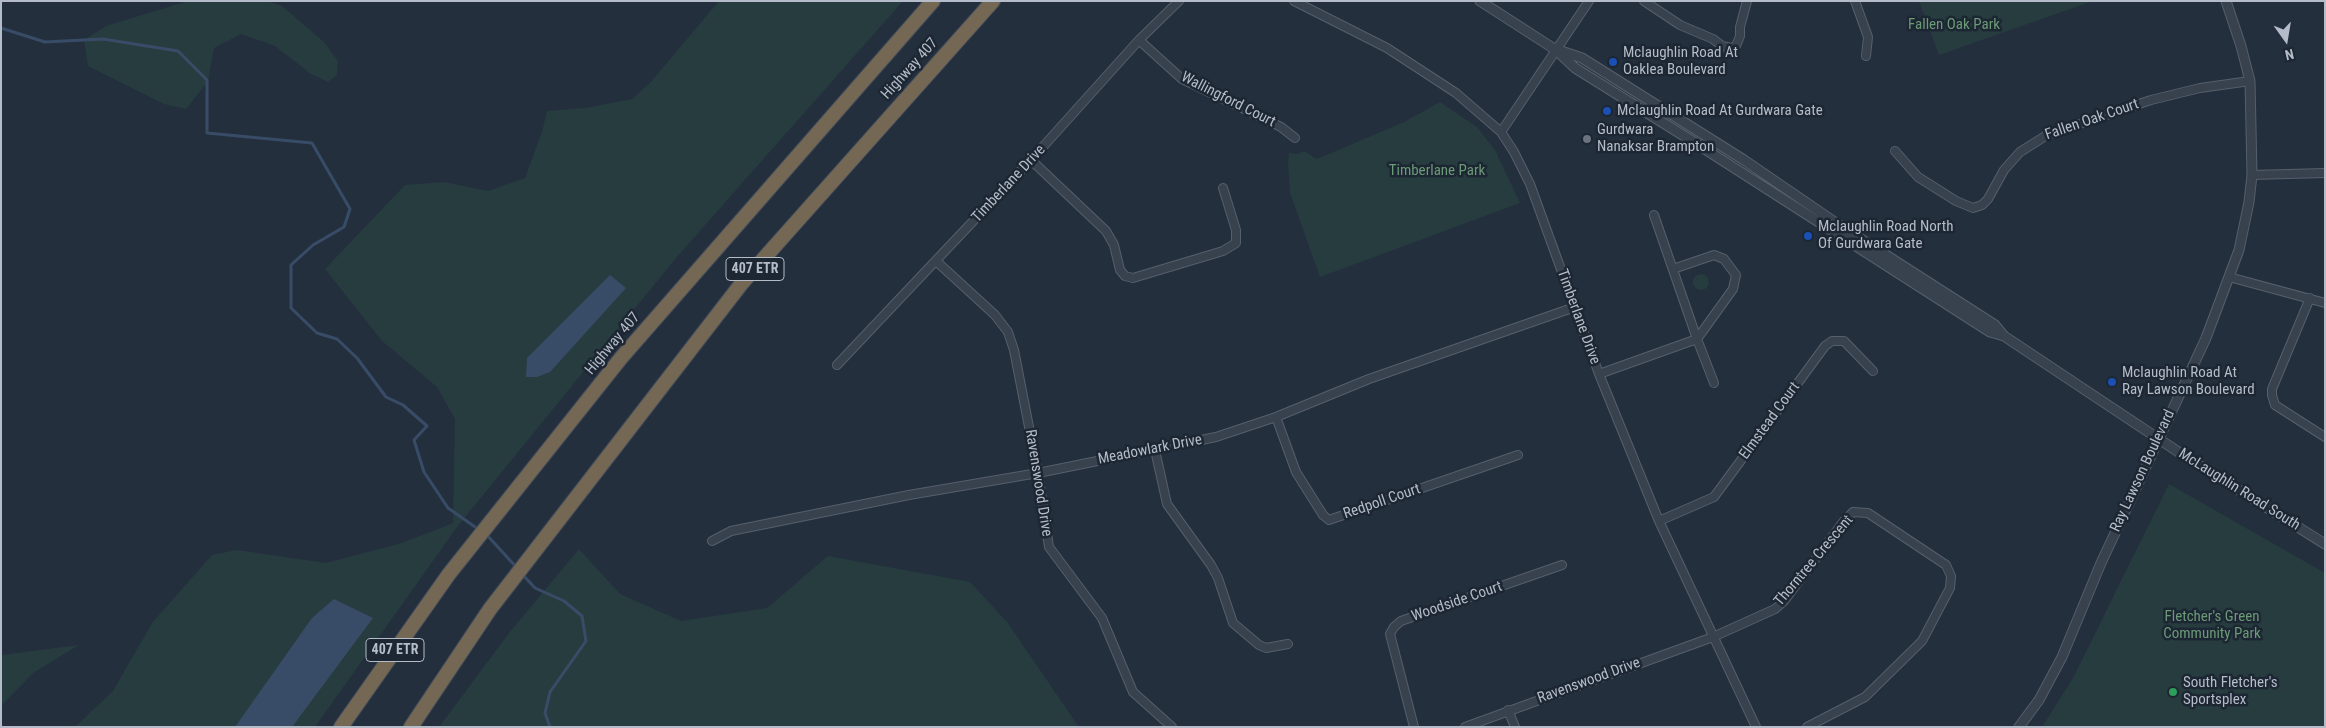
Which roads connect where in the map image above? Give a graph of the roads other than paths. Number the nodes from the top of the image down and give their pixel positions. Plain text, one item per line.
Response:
1 (932, 1) edge
2 (993, 1) edge
3 (1179, 1) edge
4 (1294, 1) edge
5 (1480, 1) edge
6 (1589, 1) edge
7 (1644, 1) edge
8 (1747, 1) edge
9 (1855, 1) edge
10 (2226, 1) edge
11 (1139, 40) junction
12 (1556, 50) junction
13 (1866, 56) dead end
14 (2250, 80) junction
15 (1501, 132) junction
16 (1295, 138) dead end
17 (1895, 151) dead end
18 (1031, 160) junction
19 (2325, 173) edge
20 (2252, 175) junction
21 (1222, 188) dead end
22 (1654, 215) dead end
23 (936, 261) junction
24 (1673, 269) junction
25 (2229, 277) junction
26 (2310, 298) junction
27 (2325, 303) edge
28 (1575, 308) junction
29 (1697, 339) junction
30 (837, 365) dead end
31 (1872, 371) dead end
32 (1599, 374) junction
33 (1714, 383) dead end
34 (1276, 416) junction
35 (2158, 437) junction
36 (2325, 437) edge
37 (1155, 450) junction
38 (1518, 455) dead end
39 (1038, 472) junction
40 (1659, 521) junction
41 (712, 541) dead end
42 (2325, 544) edge
43 (1562, 565) dead end
44 (1713, 637) junction
45 (1288, 644) dead end
46 (423, 710) junction
47 (1508, 710) junction
48 (341, 727) edge
49 (411, 727) edge
50 (418, 727) edge
51 (1172, 727) edge
52 (1414, 727) edge
53 (1465, 727) edge
54 (1515, 727) edge
55 (1756, 727) edge
56 (1807, 727) edge
57 (2019, 727) edge

1 - 48 highway, Highway 407 / 407 ETR
2 - 46 highway, Highway 407 / 407 ETR
3 - 11 street, Timberlane Drive
4 - 15 street, Timberlane Drive
5 - 12 street, McLaughlin Road South
6 - 12 street
7 - 8 street
9 - 13 street
10 - 14 street, Ray Lawson Boulevard
11 - 16 street, Wallingford Court
11 - 18 street, Timberlane Drive
12 - 15 street
12 - 35 street, McLaughlin Road South
14 - 17 street, Fallen Oak Court
14 - 20 street, Ray Lawson Boulevard
15 - 28 street, Timberlane Drive
18 - 21 street
18 - 23 street, Timberlane Drive
19 - 20 street
20 - 25 street, Ray Lawson Boulevard
22 - 24 street
23 - 30 street, Timberlane Drive
23 - 39 street, Ravenswood Drive
24 - 29 street
24 - 29 street
25 - 26 street
25 - 35 street, Ray Lawson Boulevard
26 - 27 street
26 - 36 street
28 - 32 street, Timberlane Drive
28 - 34 street, Meadowlark Drive
29 - 32 street
29 - 33 street
31 - 40 street, Elmstead Court
32 - 40 street, Timberlane Drive
34 - 37 street, Meadowlark Drive
34 - 38 street, Redpoll Court
35 - 42 street, McLaughlin Road South
35 - 57 street, Ray Lawson Boulevard
37 - 39 street, Meadowlark Drive
37 - 45 street
39 - 41 street, Meadowlark Drive
39 - 51 street, Ravenswood Drive
40 - 44 street, Timberlane Drive
43 - 52 street, Woodside Court
44 - 47 street, Ravenswood Drive
44 - 55 street, Timberlane Drive
44 - 56 street, Thorntree Crescent
46 - 49 highway, Highway 407 / 407 ETR
46 - 50 highway
47 - 53 street, Ravenswood Drive
47 - 54 street

